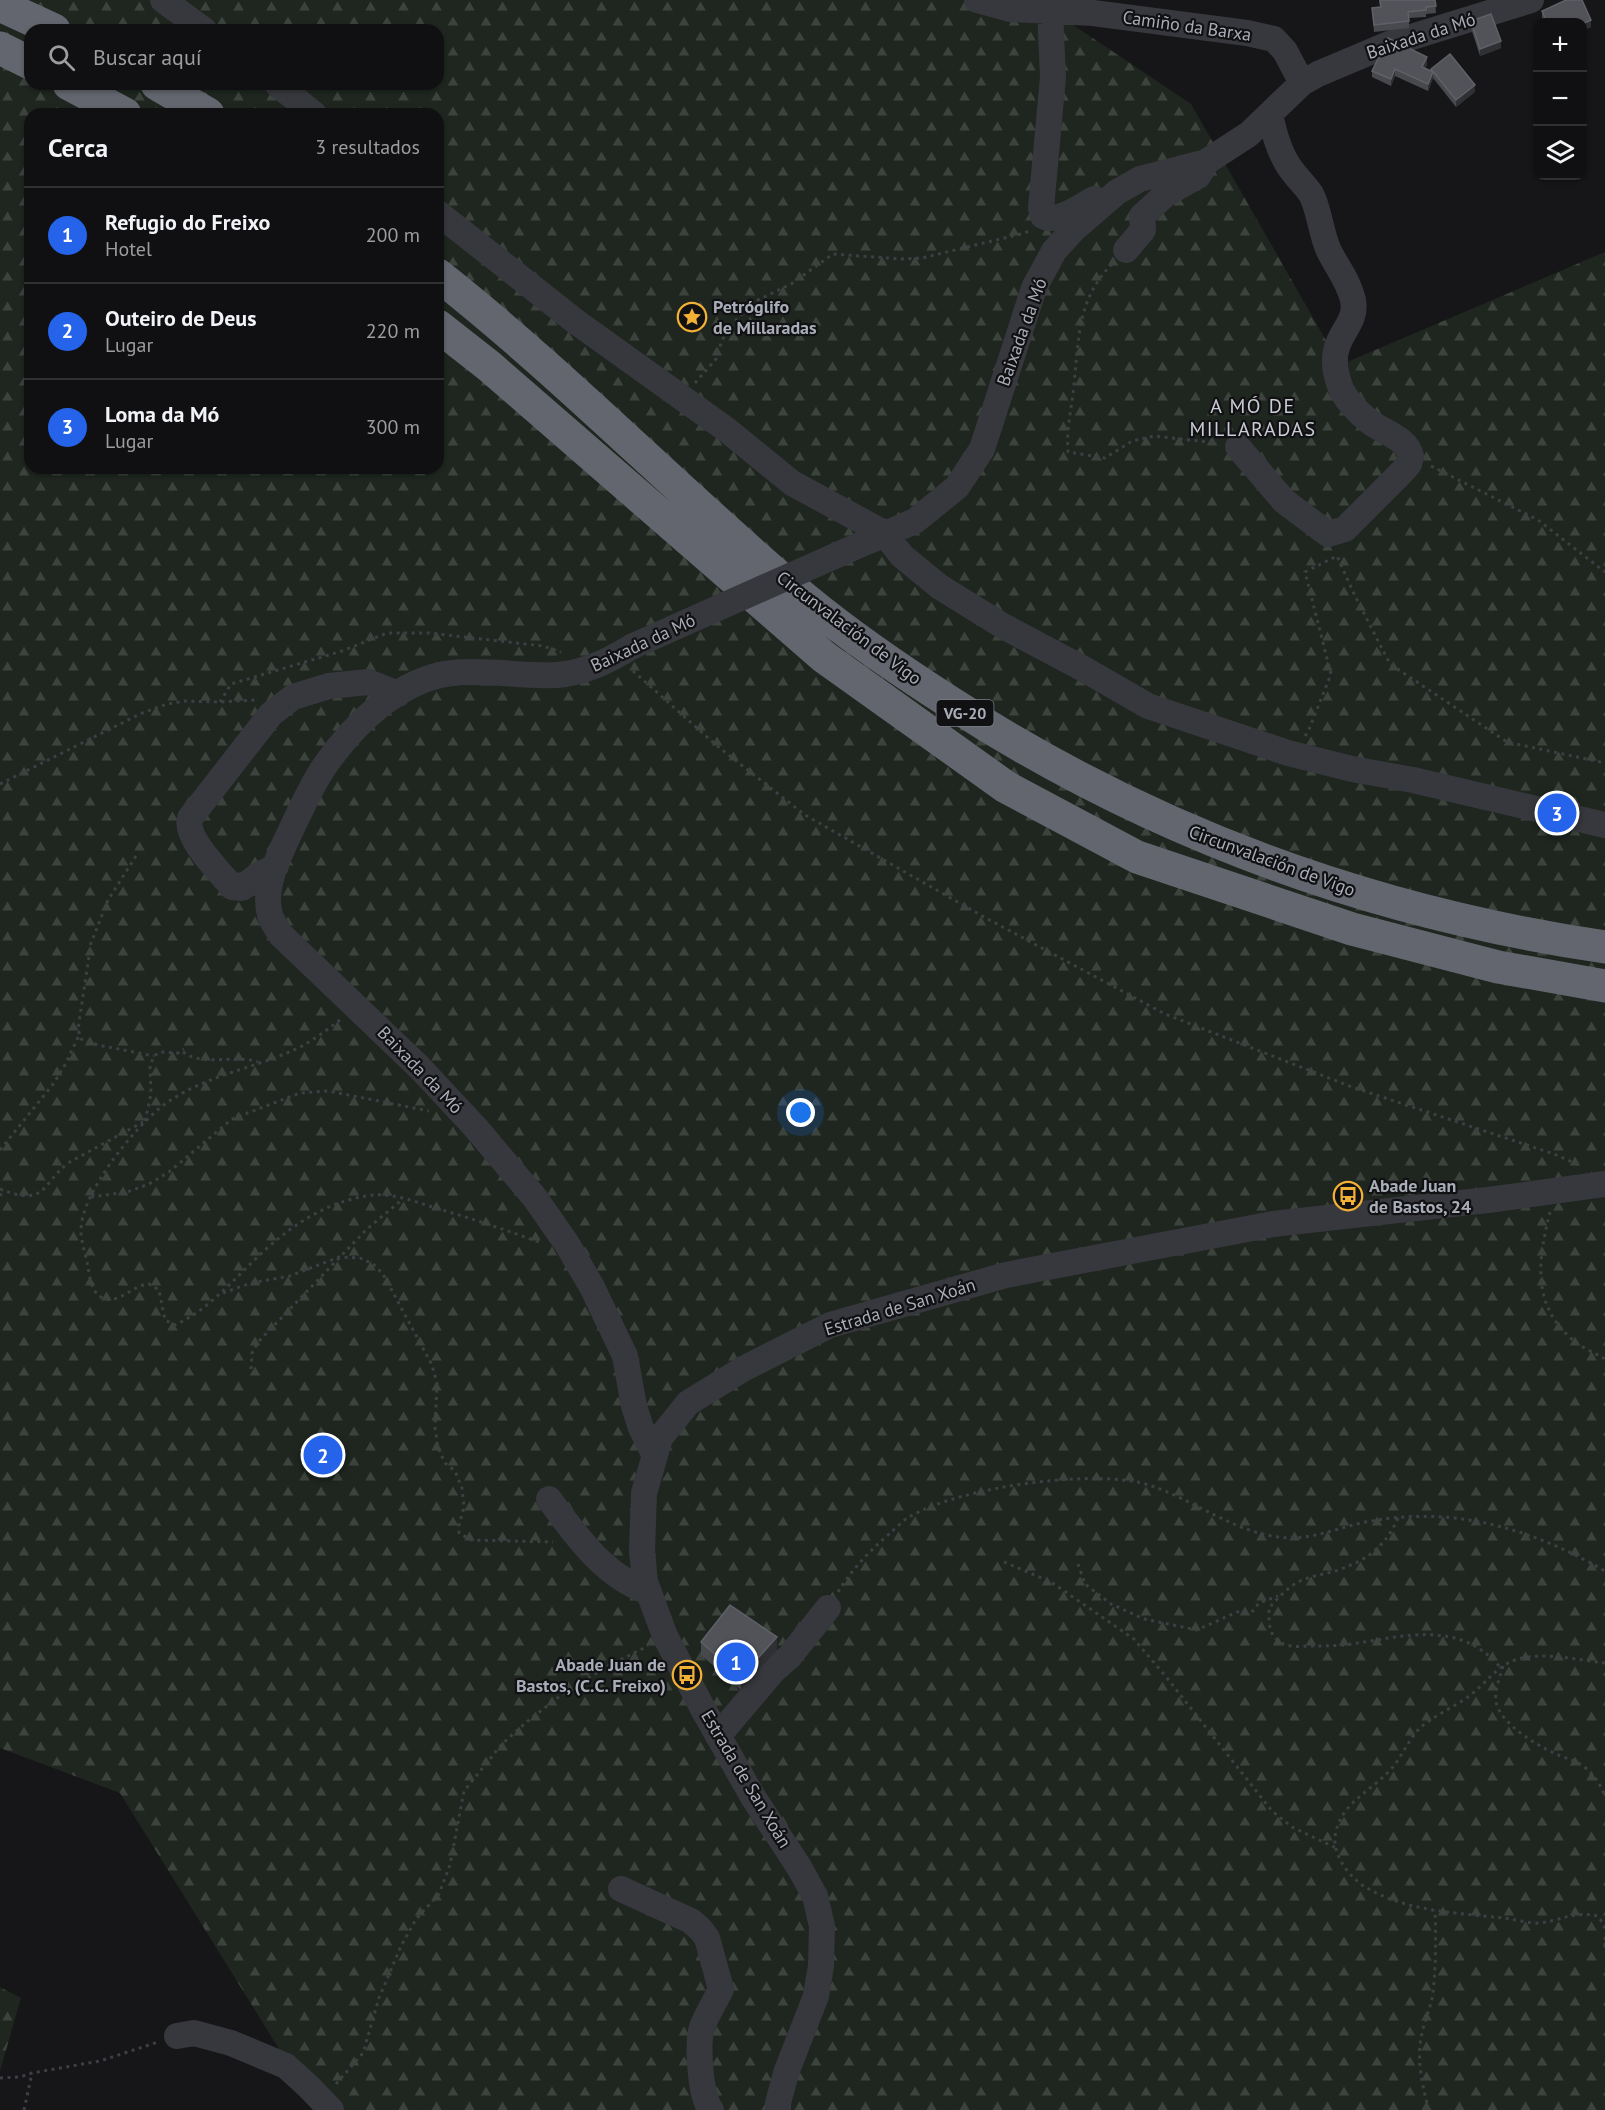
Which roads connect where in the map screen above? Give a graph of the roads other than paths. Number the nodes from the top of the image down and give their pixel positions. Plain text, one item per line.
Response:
1 (163, 0) edge
2 (976, 0) edge
3 (1531, 0) edge
4 (0, 5) edge
5 (1050, 11) junction
6 (41, 24) edge
7 (196, 24) edge
8 (0, 48) edge
9 (24, 60) edge
10 (1302, 82) junction
11 (80, 90) edge
12 (167, 90) edge
13 (284, 90) edge
14 (114, 108) edge
15 (198, 108) edge
16 (307, 108) edge
17 (1270, 114) junction
18 (1206, 162) junction
19 (1117, 192) junction
20 (444, 218) edge
21 (1126, 250) road end
22 (444, 280) edge
23 (444, 331) edge
24 (1238, 447) road end
25 (874, 538) junction
26 (398, 694) junction
27 (1605, 825) edge
28 (276, 866) junction
29 (1605, 946) edge
30 (1605, 986) edge
31 (1605, 1184) edge
32 (654, 1454) junction
33 (549, 1499) dead end
34 (649, 1592) junction
35 (828, 1608) road end
36 (718, 1736) junction
37 (621, 1889) dead end
38 (177, 2036) road end
39 (326, 2106) edge
40 (711, 2110) edge
41 (778, 2110) edge

1 - 7 street
2 - 5 street, Camiño da Barxa
3 - 10 street, Baixada da Mó
4 - 6 highway
5 - 10 street, Camiño da Barxa
5 - 19 street
8 - 9 highway
10 - 17 street, Baixada da Mó
11 - 14 highway
12 - 15 highway
13 - 16 street
17 - 18 street, Baixada da Mó
17 - 24 street
18 - 19 street, Baixada da Mó
18 - 21 street
19 - 25 street, Baixada da Mó
20 - 25 street
22 - 29 highway, Circunvalación de Vigo / VG-20
23 - 30 highway, Circunvalación de Vigo / VG-20
25 - 26 street, Baixada da Mó, bridge
25 - 27 street
26 - 28 street, Baixada da Mó
26 - 28 street
28 - 32 street, Baixada da Mó
31 - 32 street, Estrada de San Xoán
32 - 34 street, Estrada de San Xoán
33 - 34 street
34 - 36 street, Estrada de San Xoán
35 - 36 street
36 - 41 street, Estrada de San Xoán
37 - 40 street
38 - 39 street

